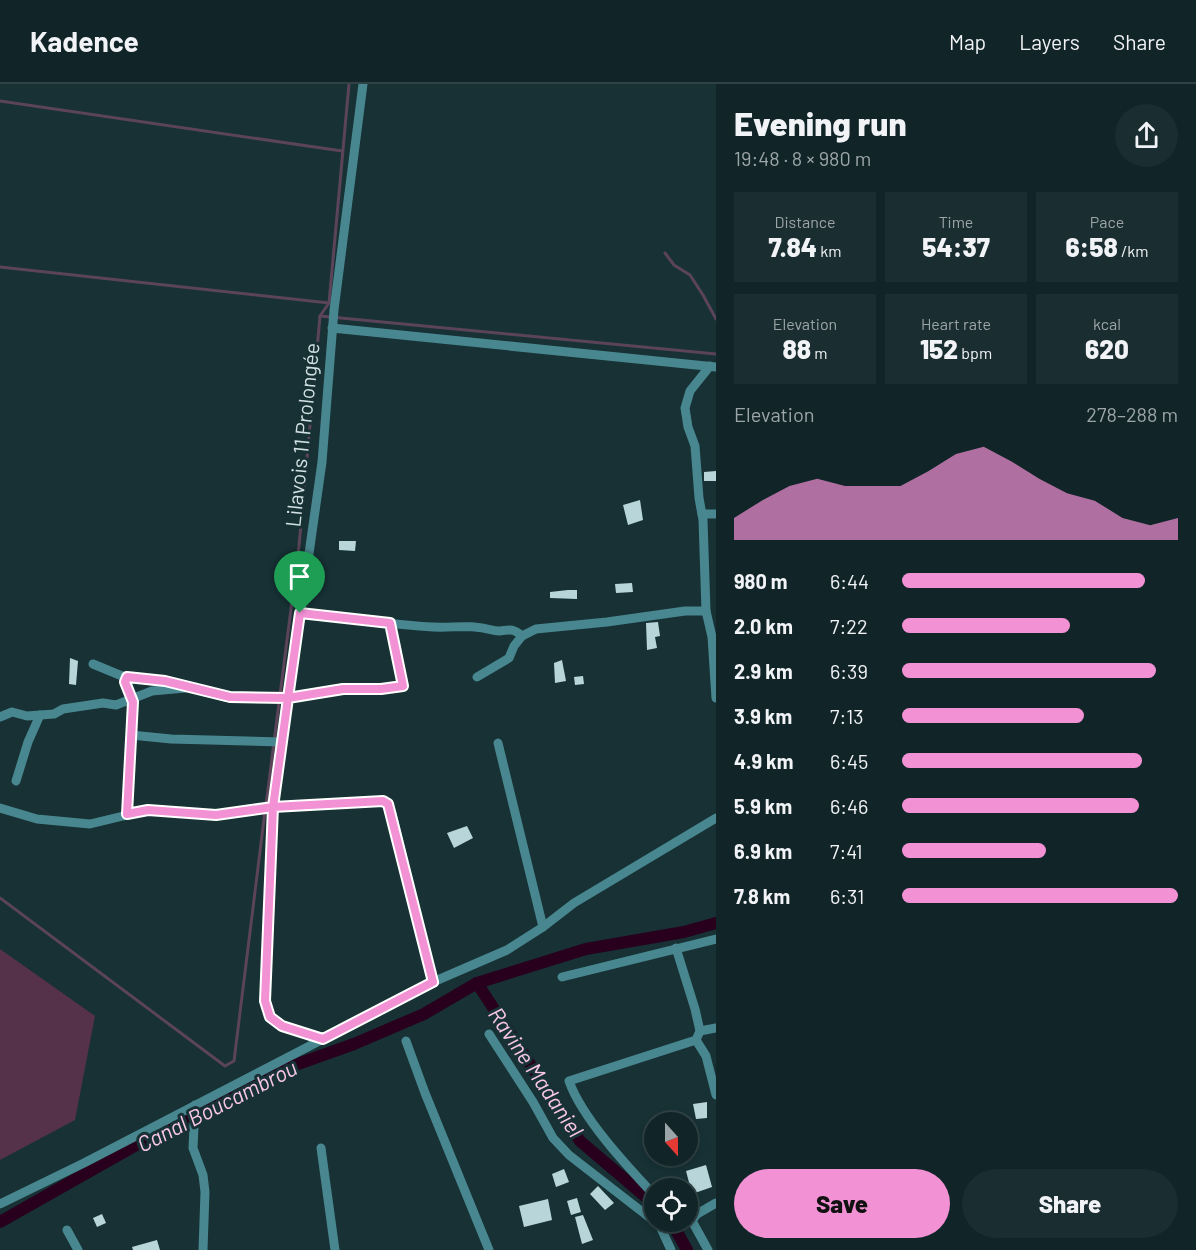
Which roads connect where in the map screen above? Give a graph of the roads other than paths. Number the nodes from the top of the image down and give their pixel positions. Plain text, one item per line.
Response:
1 (363, 84) edge
2 (332, 328) junction
3 (713, 367) edge
4 (702, 514) junction
5 (716, 514) edge
6 (706, 611) junction
7 (300, 613) junction
8 (390, 623) junction
9 (522, 636) junction
10 (93, 664) dead end
11 (127, 677) junction
12 (477, 677) dead end
13 (193, 687) junction
14 (288, 698) junction
15 (716, 698) edge
16 (132, 700) junction
17 (40, 716) junction
18 (0, 717) edge
19 (131, 735) junction
20 (282, 742) junction
21 (498, 743) dead end
22 (16, 781) dead end
23 (273, 807) junction
24 (0, 808) edge
25 (127, 814) junction
26 (716, 818) edge
27 (543, 927) junction
28 (716, 939) edge
29 (676, 948) junction
30 (562, 977) dead end
31 (433, 982) junction
32 (716, 1028) edge
33 (489, 1034) dead end
34 (698, 1036) junction
35 (323, 1039) junction
36 (406, 1041) dead end
37 (716, 1095) edge
38 (195, 1105) junction
39 (321, 1148) dead end
40 (644, 1185) edge
41 (716, 1203) edge
42 (0, 1204) edge
43 (644, 1213) edge
44 (698, 1213) edge
45 (67, 1230) dead end
46 (663, 1232) edge
47 (697, 1232) edge
48 (78, 1250) edge
49 (203, 1250) edge
50 (334, 1250) edge
51 (489, 1250) edge
52 (671, 1250) edge
53 (708, 1250) edge

1 - 2 street, Lilavois 11 Prolongée
2 - 3 street
2 - 7 street, Lilavois 11 Prolongée
3 - 4 street
4 - 5 street
4 - 6 street
6 - 9 street
6 - 15 street
7 - 8 street
7 - 14 street, Lilavois 11 Prolongée
8 - 9 street
8 - 14 street
9 - 12 street
10 - 11 street
11 - 13 street
11 - 16 street
13 - 14 street
13 - 16 street
14 - 20 street, Lilavois 11 Prolongée
16 - 17 street
16 - 19 street
17 - 18 street
17 - 22 street
19 - 20 street
19 - 25 street
20 - 23 street, Lilavois 11 Prolongée
21 - 27 street
23 - 25 street
23 - 31 street
23 - 35 street, Lilavois 11 Prolongée
24 - 25 street
26 - 27 street
27 - 31 street
28 - 29 street
29 - 30 street
29 - 34 street
31 - 35 street
32 - 34 street
33 - 43 street
34 - 37 street
34 - 40 street
35 - 38 street
36 - 51 street
38 - 42 street
38 - 49 street
39 - 50 street
41 - 44 street
45 - 48 street
46 - 52 street
47 - 53 street

